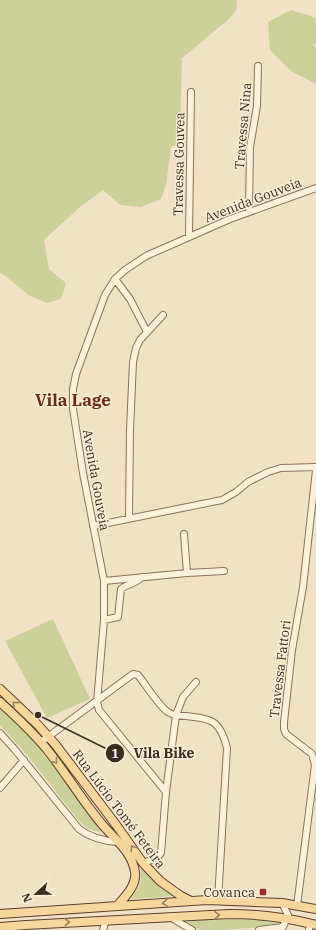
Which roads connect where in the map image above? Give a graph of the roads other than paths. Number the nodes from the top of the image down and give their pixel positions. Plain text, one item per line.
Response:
1 (258, 66) dead end
2 (191, 92) dead end
3 (316, 188) edge
4 (249, 212) junction
5 (189, 237) junction
6 (115, 278) junction
7 (163, 315) dead end
8 (147, 332) junction
9 (316, 467) edge
10 (316, 470) edge
11 (129, 518) junction
12 (92, 526) junction
13 (184, 534) dead end
14 (224, 572) dead end
15 (187, 573) junction
16 (143, 577) junction
17 (104, 581) junction
18 (104, 620) junction
19 (196, 682) dead end
20 (0, 689) edge
21 (0, 702) edge
22 (97, 702) junction
23 (176, 715) junction
24 (0, 733) edge
25 (48, 737) junction
26 (41, 742) junction
27 (24, 760) junction
28 (315, 772) edge
29 (0, 788) edge
30 (166, 792) junction
31 (118, 842) junction
32 (144, 863) junction
33 (218, 900) junction
34 (192, 901) junction
35 (282, 903) junction
36 (117, 906) junction
37 (297, 906) junction
38 (316, 909) edge
39 (0, 914) edge
40 (170, 917) junction
41 (287, 918) junction
42 (106, 920) junction
43 (312, 926) edge
44 (0, 927) edge
45 (26, 927) edge
46 (103, 930) edge
47 (192, 930) edge
48 (259, 930) edge

1 - 4 street, Travessa Nina
2 - 5 street, Travessa Gouvea
3 - 4 street, Avenida Gouveia
4 - 5 street, Avenida Gouveia
5 - 6 street, Avenida Gouveia
6 - 8 street
6 - 12 street, Avenida Gouveia
7 - 8 street
8 - 11 street
9 - 11 street
10 - 28 street, Travessa Fattori
11 - 12 street
12 - 17 street, Avenida Gouveia
13 - 15 street
14 - 15 street
15 - 16 street
16 - 17 street
16 - 18 street
17 - 18 street, Avenida Gouveia
18 - 22 street, Avenida Gouveia
19 - 23 street
25 -> 20 main road, Rua Lúcio Tomé Feteira
21 - 26 main road, Rua Lúcio Tomé Feteira
22 - 23 street
22 - 25 street
22 - 30 street
23 - 30 street
23 - 33 street
24 - 27 street
25 - 26 street
32 -> 25 main road, Rua Lúcio Tomé Feteira
26 -> 31 main road, Rua Lúcio Tomé Feteira
27 - 29 street
27 - 31 street
28 - 37 street, Travessa Fattori
30 - 32 street
31 - 36 main road, Rua Lúcio Tomé Feteira
32 - 34 main road, Rua Lúcio Tomé Feteira
33 - 34 main road
33 - 35 main road
34 -> 36 main road
35 - 37 main road
35 - 41 street
36 - 39 main road
37 - 38 main road
40 -> 41 main road
40 - 42 main road
40 - 47 street
41 - 43 main road
41 - 48 street
45 -> 42 main road
42 - 46 street
44 - 45 main road

